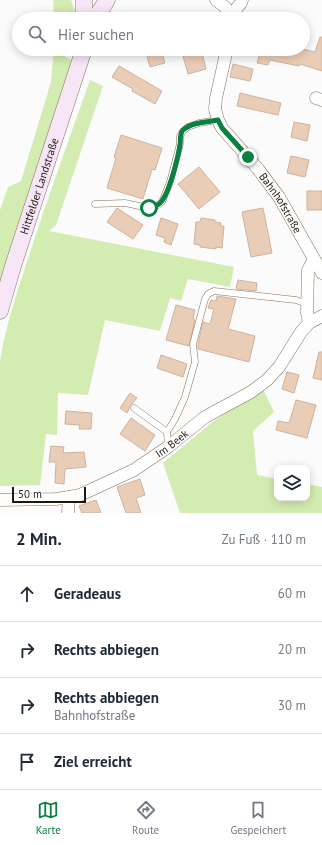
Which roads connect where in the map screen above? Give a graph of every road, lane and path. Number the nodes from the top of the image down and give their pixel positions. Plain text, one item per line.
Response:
1 (84, 0) edge
2 (107, 0) edge
3 (216, 0) edge
4 (242, 0) edge
5 (84, 12) edge
6 (99, 12) edge
7 (228, 12) edge
8 (235, 12) edge
9 (81, 56) edge
10 (225, 56) edge
11 (218, 120) junction
12 (95, 204) dead end
13 (318, 256) edge
14 (322, 273) edge
15 (307, 304) junction
16 (0, 312) edge
17 (322, 316) edge
18 (309, 323) junction
19 (134, 408) dead end
20 (167, 432) junction
21 (168, 447) junction
22 (68, 497) junction
23 (0, 500) edge
24 (68, 513) edge

1 - 5 main road
2 - 6 main road
3 - 7 street
4 - 8 street
9 - 16 main road, Hittfelder Landstraße
10 - 11 street, Bahnhofstraße
11 - 12 lane
11 - 13 street, Bahnhofstraße
13 - 14 street, Bahnhofstraße
13 - 15 street
15 - 18 street
15 - 20 lane
17 - 18 street, Im Beek
18 - 21 street, Im Beek
19 - 20 lane
20 - 21 lane
21 - 22 street, Im Beek
22 - 23 street, Im Beek
22 - 24 street

